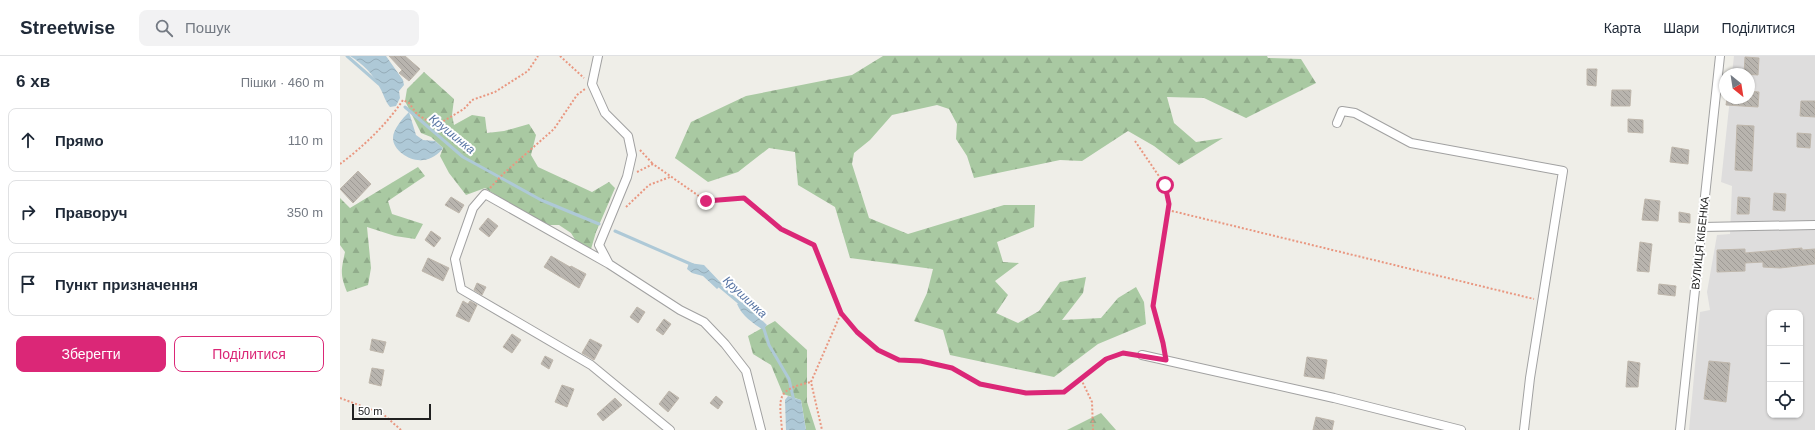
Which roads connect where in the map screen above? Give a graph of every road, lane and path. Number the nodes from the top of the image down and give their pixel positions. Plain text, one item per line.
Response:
1 (538, 56) edge
2 (560, 56) edge
3 (598, 56) edge
4 (1720, 56) edge
5 (592, 84) junction
6 (1337, 123) dead end
7 (1135, 141) dead end
8 (340, 164) edge
9 (628, 177) junction
10 (670, 177) junction
11 (497, 180) dead end
12 (1168, 210) junction
13 (609, 221) junction
14 (1815, 225) edge
15 (1702, 227) junction
16 (609, 264) junction
17 (1542, 301) junction
18 (841, 313) junction
19 (1142, 355) joint
20 (1166, 360) junction
21 (1081, 379) junction
22 (811, 382) junction
23 (340, 398) edge
24 (666, 429) edge
25 (401, 430) edge
26 (761, 430) edge
27 (782, 430) edge
28 (822, 430) edge
29 (1093, 430) edge
30 (1461, 430) edge
31 (1524, 430) edge
32 (1680, 430) edge

1 - 8 path
2 - 5 path
3 - 5 street
4 - 15 street, ВУЛИЦЯ КІБЕНКА
5 - 9 street
5 - 11 path
6 - 17 street
7 - 12 path
9 - 10 path
9 - 13 street
10 - 13 path
10 - 18 path
12 - 17 path
12 - 20 path
13 - 16 street
14 - 15 street
15 - 32 street, ВУЛИЦЯ КІБЕНКА
16 - 24 street
16 - 26 street
17 - 31 street
18 - 21 path
18 - 22 path
19 - 20 street
19 - 21 path
20 - 30 street
21 - 29 path
22 - 27 path
22 - 28 path
23 - 25 path

